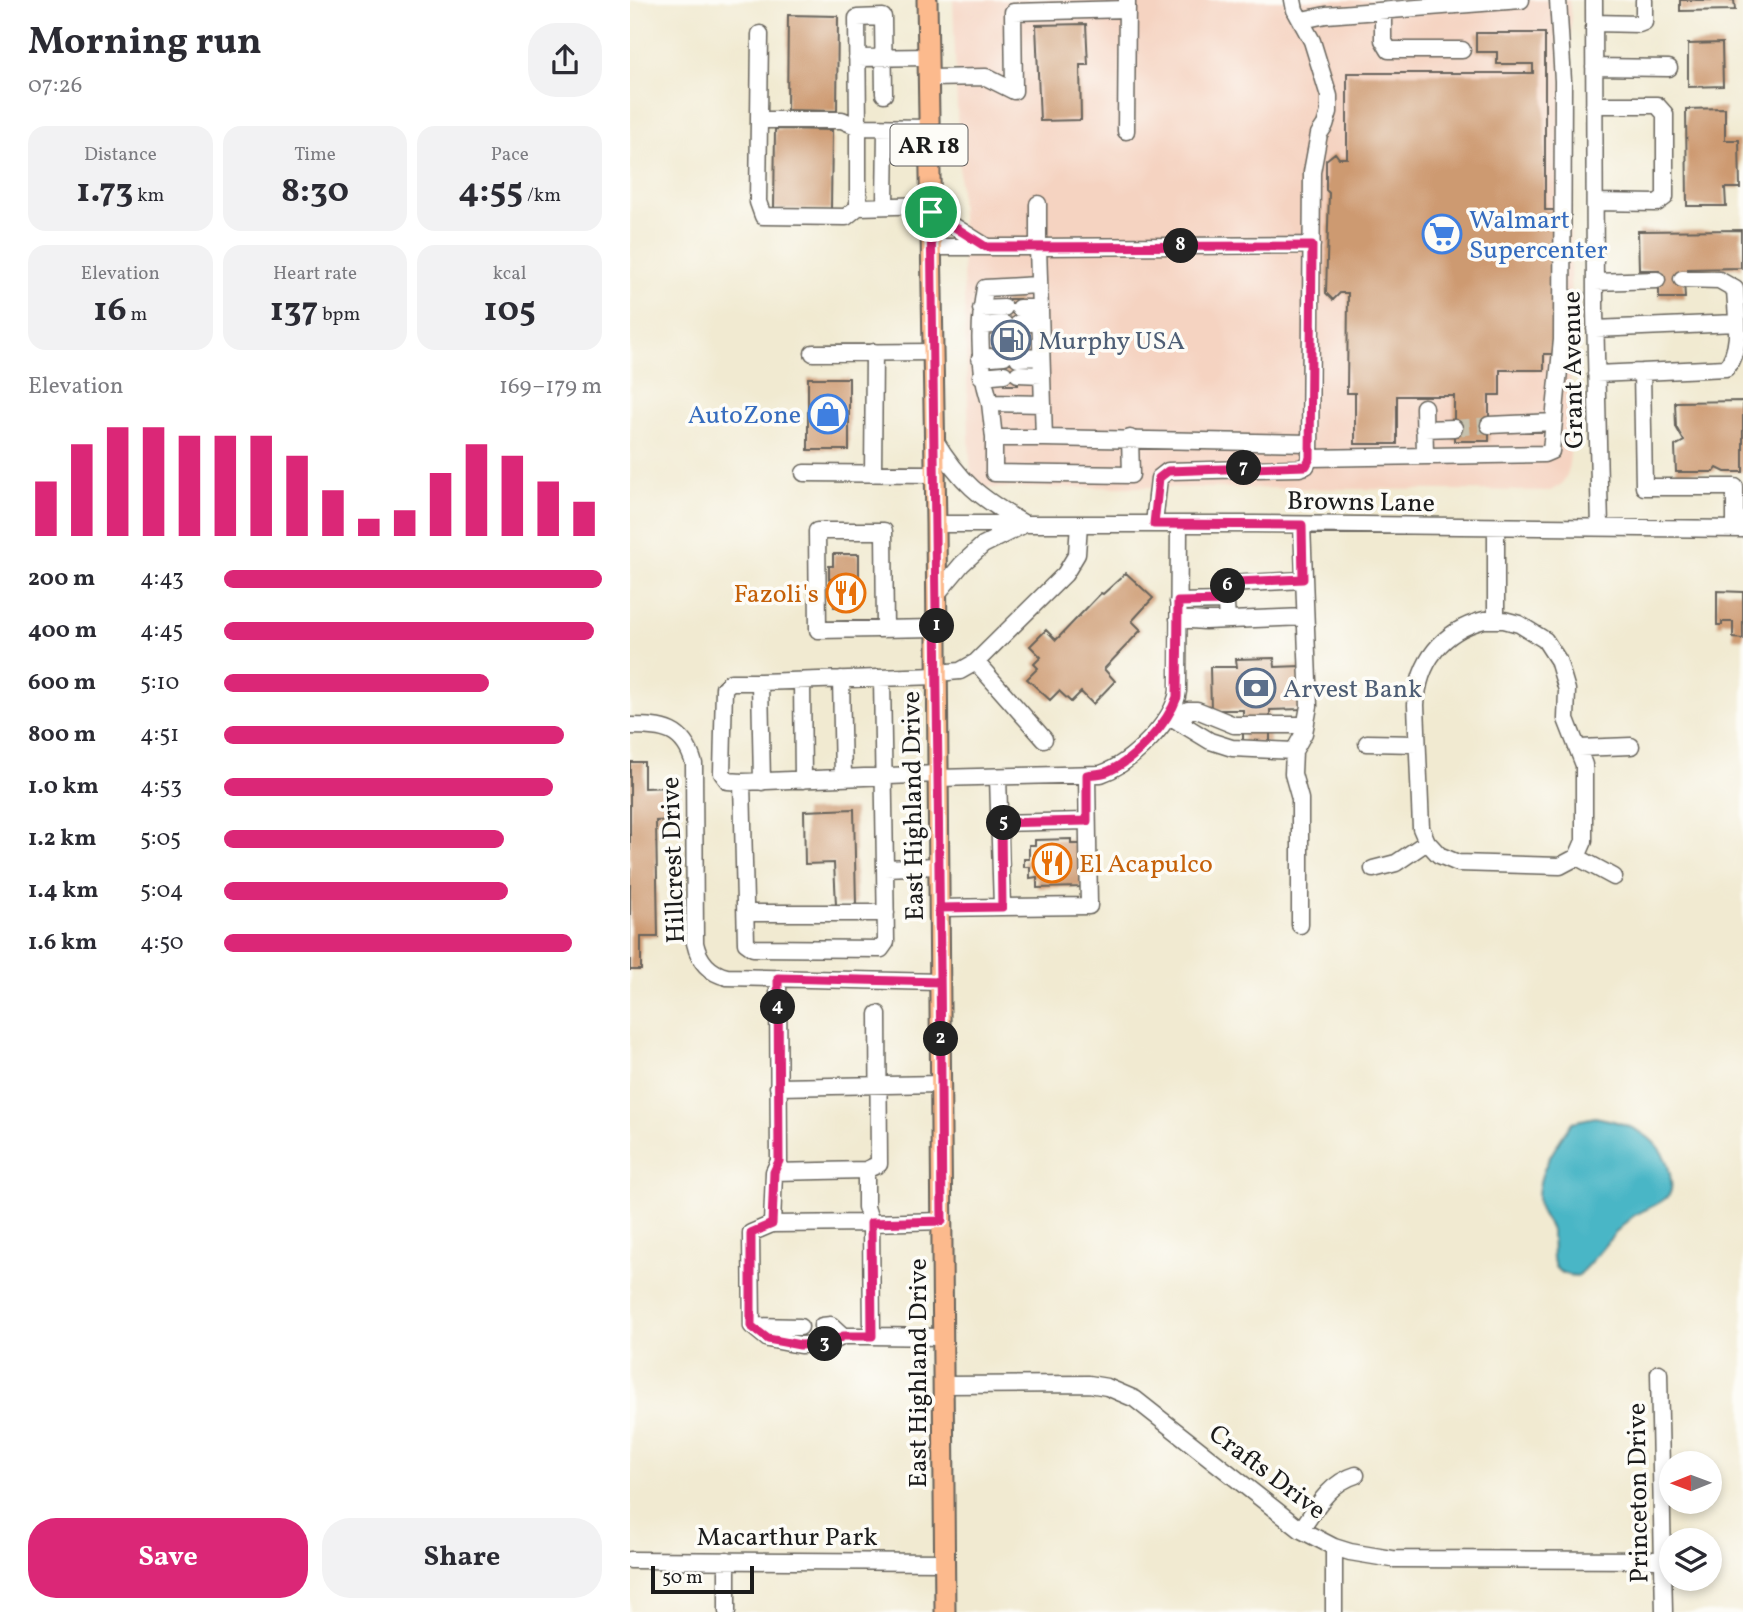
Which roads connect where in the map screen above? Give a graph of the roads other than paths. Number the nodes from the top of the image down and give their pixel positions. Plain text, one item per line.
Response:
1 (927, 0) edge
2 (1293, 0) edge
3 (1521, 0) edge
4 (1559, 0) edge
5 (1594, 0) edge
6 (1644, 0) edge
7 (1127, 5) edge
8 (1036, 6) edge
9 (1383, 11) junction
10 (1302, 20) junction
11 (1594, 23) junction
12 (760, 34) dead end
13 (1462, 50) dead end
14 (884, 57) junction
15 (928, 57) junction
16 (857, 58) junction
17 (1594, 67) junction
18 (1669, 68) dead end
19 (929, 78) junction
20 (884, 94) dead end
21 (1594, 105) junction
22 (759, 120) junction
23 (858, 127) junction
24 (929, 128) junction
25 (886, 129) junction
26 (1126, 131) dead end
27 (1595, 202) junction
28 (1038, 204) dead end
29 (885, 205) junction
30 (858, 207) junction
31 (931, 209) junction
32 (1312, 246) junction
33 (931, 247) junction
34 (986, 247) junction
35 (1038, 247) junction
36 (1682, 279) dead end
37 (1657, 280) dead end
38 (1595, 282) junction
39 (1038, 285) junction
40 (1040, 316) junction
41 (981, 317) junction
42 (1736, 323) junction
43 (1595, 329) junction
44 (874, 352) junction
45 (933, 352) junction
46 (813, 353) dead end
47 (1041, 357) junction
48 (981, 358) junction
49 (1011, 366) junction
50 (1642, 372) junction
51 (1596, 374) junction
52 (1042, 375) junction
53 (981, 376) junction
54 (990, 403) junction
55 (1043, 404) junction
56 (1424, 407) dead end
57 (1554, 422) junction
58 (1489, 425) tunnel mouth
59 (1454, 428) tunnel mouth
60 (1424, 429) junction
61 (995, 438) junction
62 (1044, 438) junction
63 (1130, 438) junction
64 (934, 439) junction
65 (1309, 450) junction
66 (1425, 456) junction
67 (804, 473) dead end
68 (873, 474) junction
69 (935, 474) junction
70 (936, 524) junction
71 (1025, 524) junction
72 (1079, 524) junction
73 (1154, 524) junction
74 (1179, 524) junction
75 (1302, 525) junction
76 (1496, 527) junction
77 (1600, 528) junction
78 (1739, 529) edge
79 (1303, 579) junction
80 (936, 595) junction
81 (1225, 601) junction
82 (1178, 602) junction
83 (1305, 617) junction
84 (1178, 620) junction
85 (1496, 620) junction
86 (1227, 621) junction
87 (937, 628) junction
88 (885, 629) junction
89 (976, 662) junction
90 (937, 675) junction
91 (882, 678) junction
92 (841, 679) junction
93 (802, 681) junction
94 (760, 682) junction
95 (1174, 720) junction
96 (1305, 725) junction
97 (630, 726) edge
98 (1044, 739) dead end
99 (1367, 743) dead end
100 (1417, 744) junction
101 (1631, 746) dead end
102 (1579, 748) junction
103 (1294, 751) junction
104 (1087, 775) junction
105 (884, 776) junction
106 (938, 776) junction
107 (998, 777) junction
108 (843, 778) junction
109 (803, 780) junction
110 (742, 782) junction
111 (762, 782) junction
112 (1087, 821) junction
113 (1001, 823) junction
114 (1427, 842) junction
115 (1577, 857) junction
116 (939, 866) junction
117 (885, 868) junction
118 (1373, 869) dead end
119 (1614, 877) dead end
120 (1002, 907) junction
121 (939, 908) junction
122 (746, 913) junction
123 (886, 913) junction
124 (1300, 925) dead end
125 (778, 978) junction
126 (940, 982) junction
127 (878, 1014) dead end
128 (941, 1084) junction
129 (879, 1085) junction
130 (778, 1087) junction
131 (866, 1170) junction
132 (774, 1172) junction
133 (942, 1221) junction
134 (871, 1223) junction
135 (772, 1224) junction
136 (751, 1326) junction
137 (822, 1326) dead end
138 (800, 1327) dead end
139 (843, 1336) junction
140 (872, 1336) junction
141 (942, 1337) junction
142 (1659, 1373) dead end
143 (943, 1385) junction
144 (1356, 1475) dead end
145 (1662, 1528) edge
146 (1301, 1530) junction
147 (1334, 1547) junction
148 (630, 1560) edge
149 (727, 1560) junction
150 (1659, 1560) edge
151 (944, 1562) junction
152 (1664, 1591) edge
153 (727, 1612) edge
154 (945, 1612) edge
155 (1334, 1612) edge
156 (1664, 1612) edge

1 - 15 main road, East Highland Drive / AR 18
2 - 10 street
3 - 9 street
4 - 57 street
5 - 11 street, Grant Avenue
6 - 11 street
7 - 8 street
7 - 26 street
8 - 19 street
9 - 10 street
9 - 13 street
10 - 32 street
11 - 17 street, Grant Avenue
12 - 22 street
14 - 15 street
14 - 16 street
14 - 16 street
14 - 20 street
15 - 19 main road, East Highland Drive / AR 18
16 - 23 street
17 - 18 street
17 - 21 street, Grant Avenue
19 - 24 main road, East Highland Drive / AR 18
21 - 27 street, Grant Avenue
21 - 27 street
22 - 23 street
22 - 30 street
23 - 25 street
23 - 30 street
24 - 25 street
24 - 31 main road, East Highland Drive / AR 18
25 - 29 street
27 - 38 street, Grant Avenue
28 - 35 street
29 - 30 street
29 - 31 street
31 - 33 main road, East Highland Drive / AR 18
31 - 34 street
32 - 35 street
32 - 65 street
33 - 34 street
33 - 45 main road, East Highland Drive / AR 18
34 - 35 street
35 - 39 street
36 - 42 street
37 - 38 street
38 - 43 street, Grant Avenue
39 - 40 street
39 - 41 street
40 - 41 street
40 - 47 street
41 - 48 street
42 - 43 street
42 - 50 street
43 - 51 street, Grant Avenue
44 - 45 street
44 - 46 street
44 - 68 street
45 - 64 main road, East Highland Drive / AR 18
47 - 49 street
47 - 52 street
48 - 49 street
48 - 53 street
49 - 52 street
49 - 53 street
50 - 51 street
50 - 78 street
51 - 77 street, Grant Avenue
52 - 55 street
53 - 54 street
54 - 55 street
54 - 61 street
55 - 62 street
56 - 60 street
57 - 58 street
57 - 66 street
59 - 60 street
60 - 66 street
61 - 62 street
61 - 63 street
62 - 63 street
63 - 65 street
64 - 69 main road, East Highland Drive / AR 18
64 - 71 street
65 - 66 street
65 - 73 street
67 - 68 street
68 - 69 street
69 - 70 main road, East Highland Drive / AR 18
70 - 71 street, Browns Lane
70 - 80 main road, East Highland Drive / AR 18
71 - 72 street, Browns Lane
71 - 80 street
72 - 73 street, Browns Lane
72 - 89 street
73 - 74 street, Browns Lane
74 - 75 street, Browns Lane
74 - 82 street
75 - 76 street, Browns Lane
75 - 79 street
76 - 77 street, Browns Lane
76 - 85 street
77 - 78 street, Browns Lane
79 - 81 street
79 - 83 street
80 - 87 main road, East Highland Drive / AR 18
81 - 82 street
81 - 86 street
82 - 84 street
83 - 86 street
83 - 96 street
84 - 86 street
84 - 95 street
85 - 100 street
85 - 102 street
87 - 88 street
87 - 90 main road, East Highland Drive / AR 18
88 - 88 street
89 - 90 street
89 - 98 street
90 - 91 street
90 - 106 main road, East Highland Drive / AR 18
91 - 92 street
91 - 105 street
92 - 93 street
92 - 108 street
93 - 94 street
93 - 109 street
94 - 110 street
94 - 111 street
95 - 96 street
95 - 103 street
95 - 104 street
96 - 103 street
97 - 125 street, Hillcrest Drive
99 - 100 street
100 - 114 street
101 - 102 street
102 - 115 street
103 - 124 street
104 - 107 street
104 - 112 street
105 - 106 street
105 - 108 street
105 - 117 street
106 - 107 street
106 - 116 main road, East Highland Drive / AR 18
107 - 113 street
108 - 109 street
109 - 111 street
110 - 111 street
110 - 122 street
112 - 113 street
112 - 120 street
113 - 120 street
114 - 115 street
114 - 118 street
115 - 119 street
116 - 117 street
116 - 121 main road, East Highland Drive / AR 18
117 - 123 street
120 - 121 street
121 - 126 main road, East Highland Drive / AR 18
122 - 123 street
122 - 123 street
125 - 126 street, Hillcrest Drive
125 - 130 street
126 - 128 main road, East Highland Drive / AR 18
127 - 129 street
128 - 129 street
128 - 133 main road, East Highland Drive / AR 18
129 - 130 street
129 - 131 street
130 - 132 street
131 - 132 street
131 - 134 street
132 - 135 street
133 - 134 street
133 - 141 main road, East Highland Drive / AR 18
134 - 135 street
134 - 140 street
135 - 136 street
136 - 138 street
136 - 139 street
137 - 139 street
139 - 140 street
140 - 141 street
141 - 143 main road, East Highland Drive / AR 18
142 - 145 street, Princeton Drive
143 - 146 street, Crafts Drive
143 - 151 main road, East Highland Drive / AR 18
144 - 146 street
146 - 147 street, Crafts Drive
147 - 150 street, Crafts Drive
147 - 155 street
148 - 149 street, Macarthur Park
149 - 151 street, Macarthur Park
149 - 153 street
151 - 154 main road, East Highland Drive / AR 18
152 - 156 street, Princeton Drive

